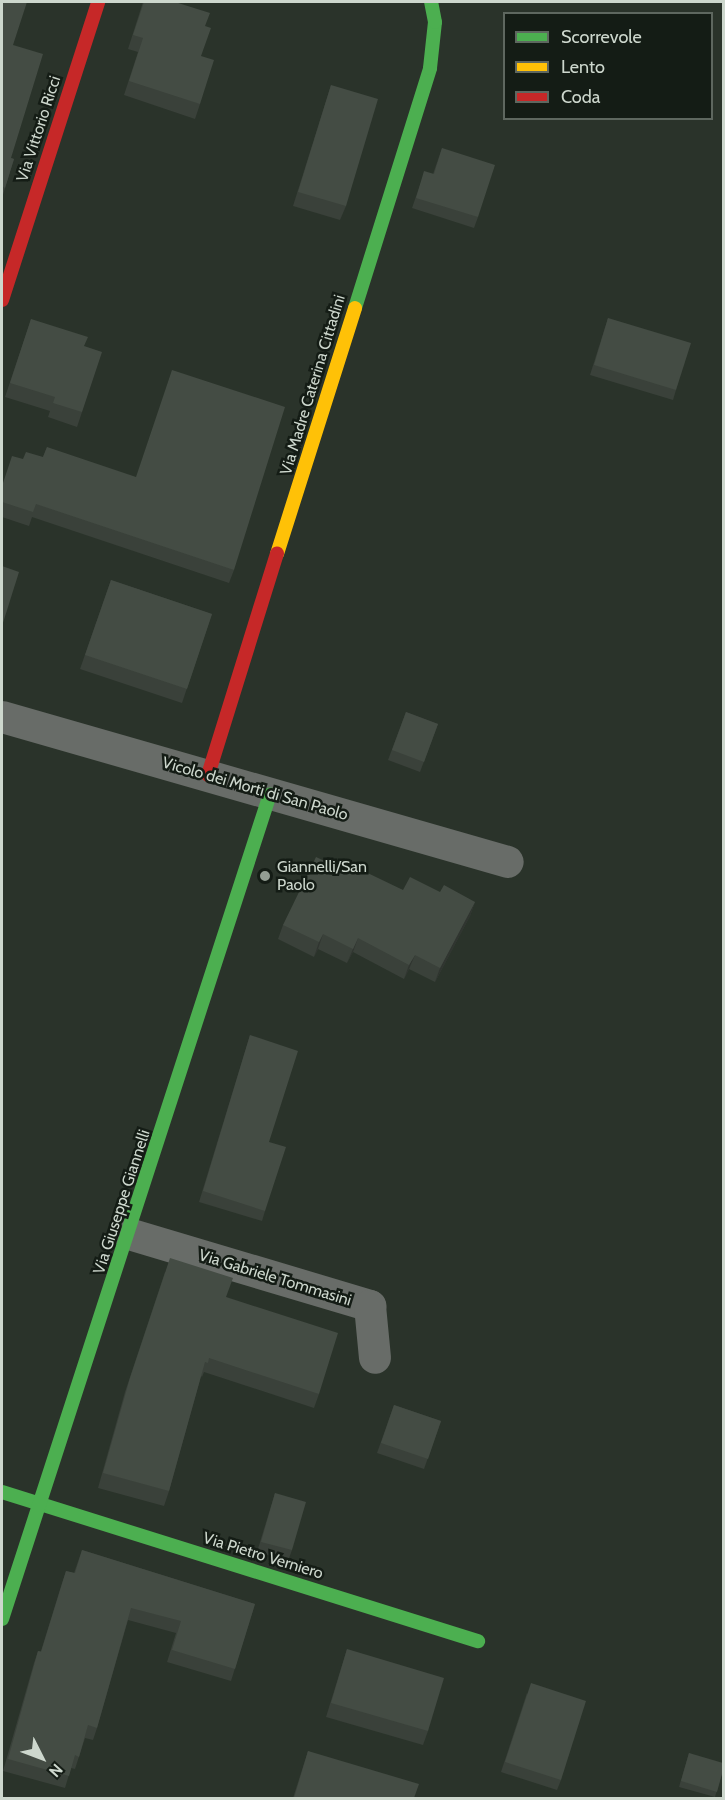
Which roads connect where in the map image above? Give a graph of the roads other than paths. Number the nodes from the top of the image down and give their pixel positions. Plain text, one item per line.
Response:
1 (98, 2) edge
2 (431, 2) edge
3 (2, 300) edge
4 (2, 717) edge
5 (208, 775) junction
6 (270, 794) junction
7 (508, 862) dead end
8 (129, 1234) junction
9 (375, 1358) dead end
10 (2, 1492) edge
11 (38, 1503) junction
12 (2, 1620) edge
13 (478, 1641) dead end

1 - 3 street, Via Vittorio Ricci
2 - 5 street, Via Madre Caterina Cittadini
4 - 5 street, Vicolo dei Morti di San Paolo
5 - 6 street, Vicolo dei Morti di San Paolo
6 - 7 street, Vicolo dei Morti di San Paolo
6 - 8 street, Via Giuseppe Giannelli
8 - 9 street, Via Gabriele Tommasini
8 - 11 street, Via Giuseppe Giannelli
10 - 11 street, Via Pietro Verniero
11 - 12 street, Via Giuseppe Giannelli
11 - 13 street, Via Pietro Verniero

